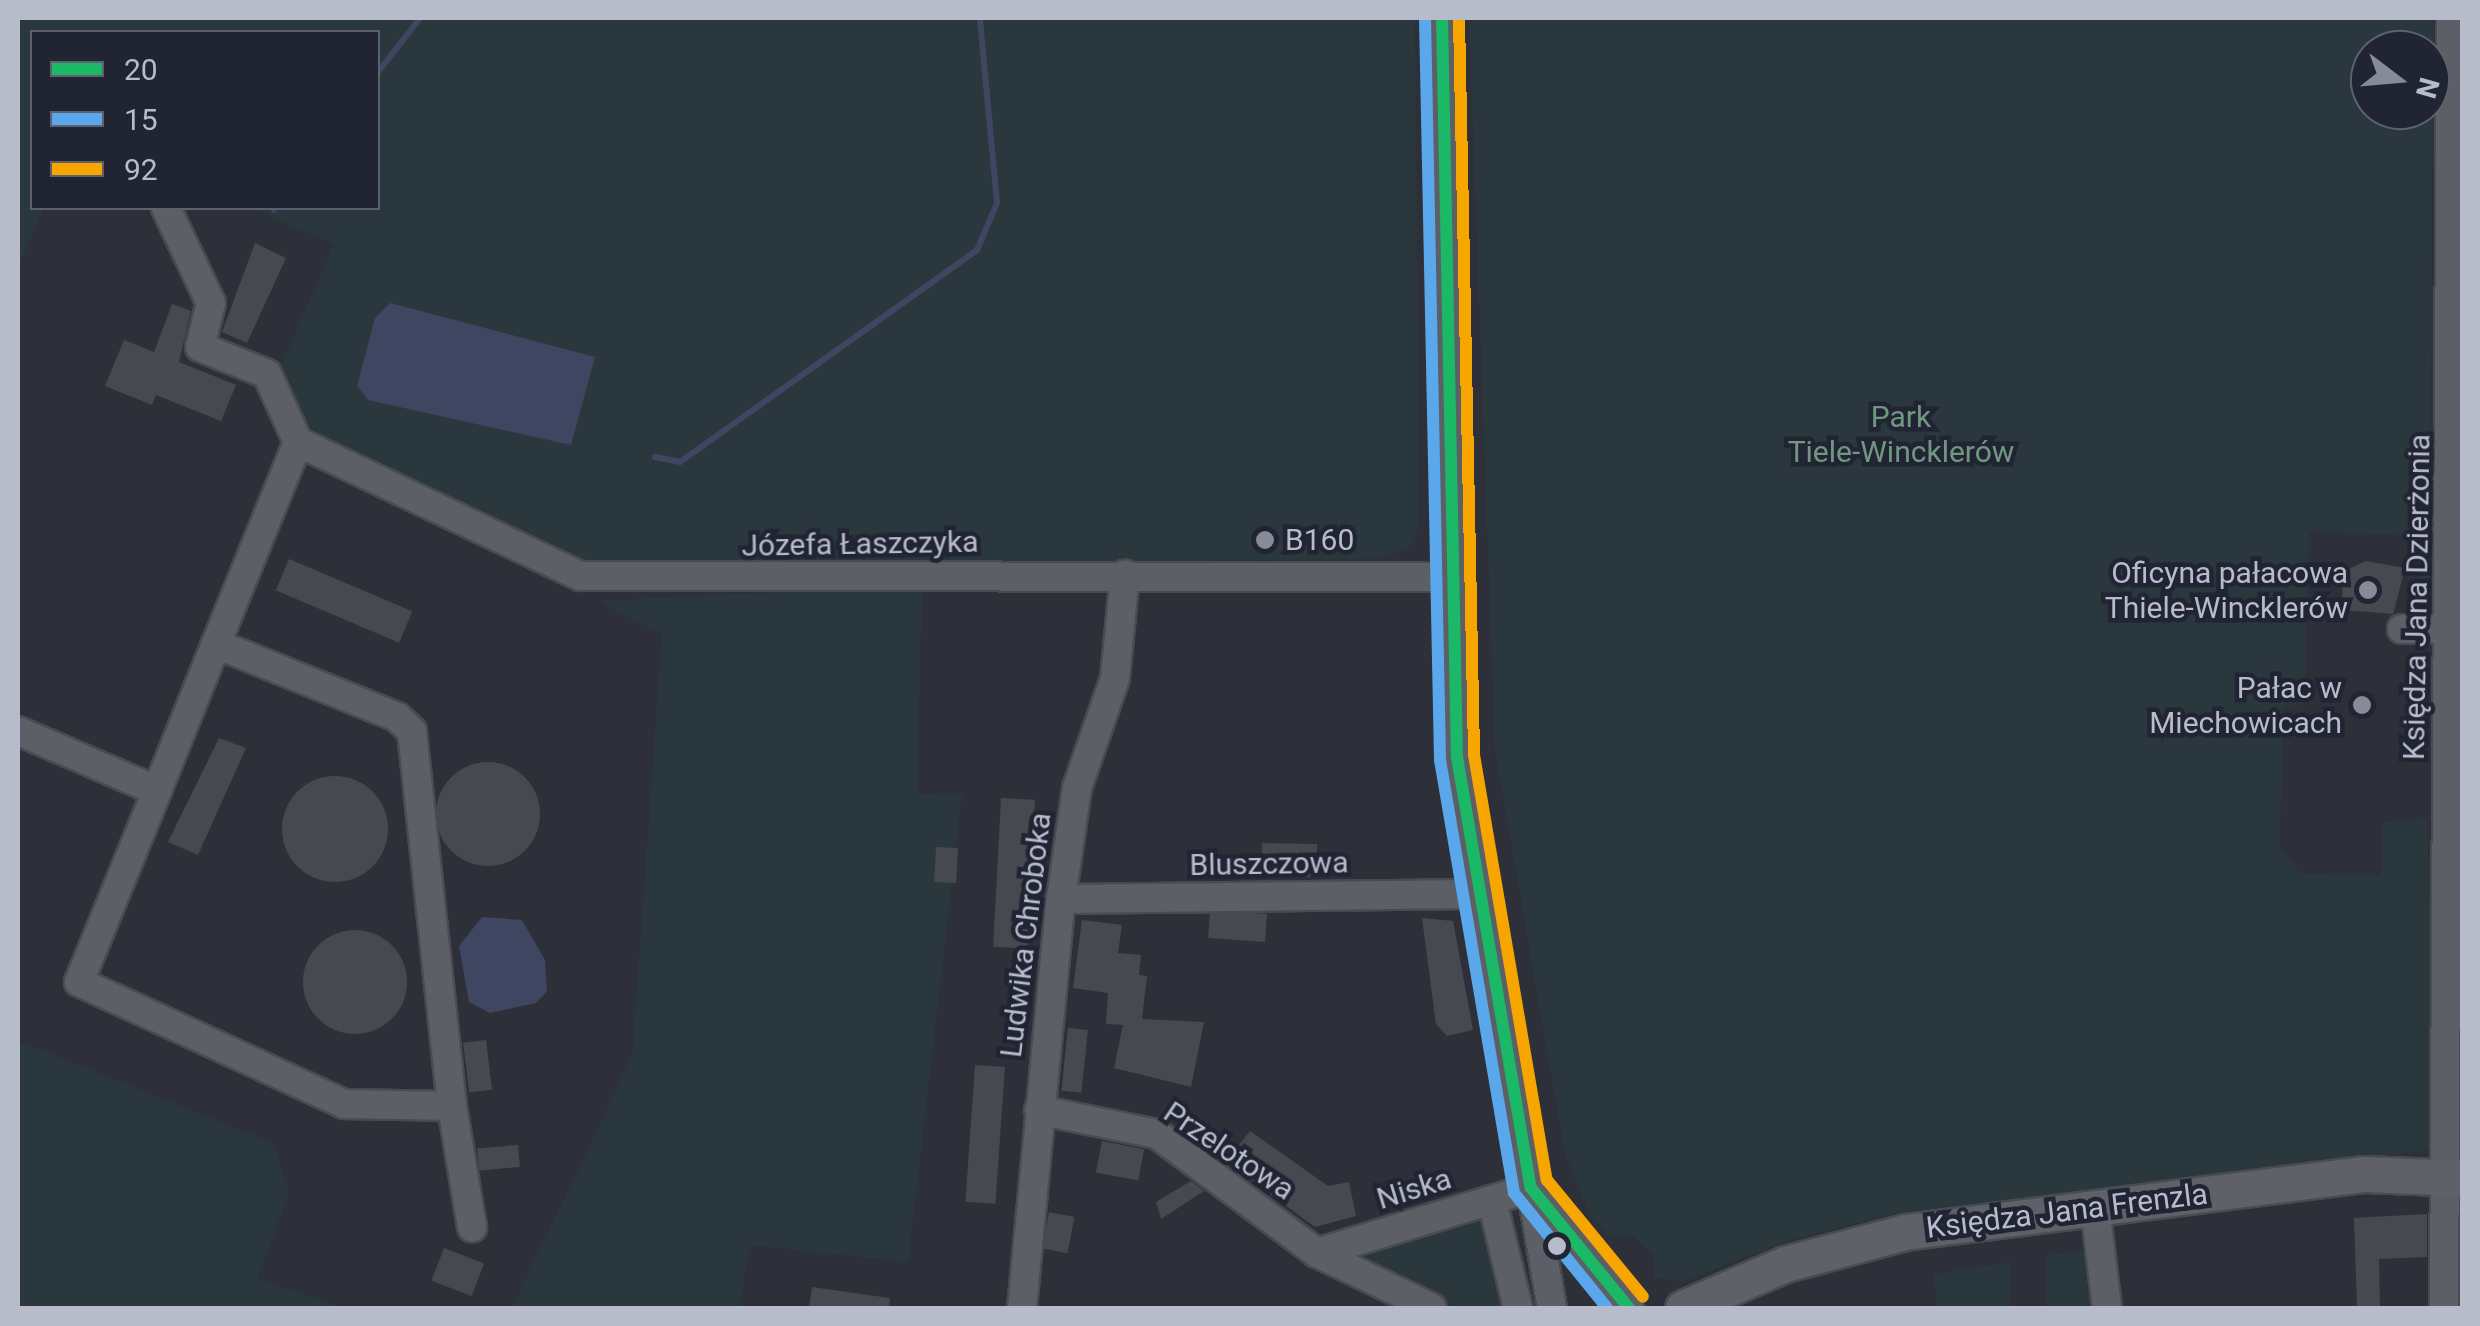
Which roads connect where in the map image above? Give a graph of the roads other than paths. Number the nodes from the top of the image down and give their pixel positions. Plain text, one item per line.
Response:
1 (1442, 18) edge
2 (2451, 18) edge
3 (167, 210) edge
4 (2458, 415) edge
5 (298, 442) junction
6 (1125, 574) junction
7 (1453, 578) junction
8 (2402, 629) dead end
9 (2449, 630) junction
10 (216, 644) junction
11 (18, 731) edge
12 (157, 791) junction
13 (2453, 832) edge
14 (1479, 894) junction
15 (1060, 899) junction
16 (452, 1106) junction
17 (1038, 1110) junction
18 (2455, 1178) edge
19 (1531, 1188) junction
20 (1492, 1200) junction
21 (2095, 1208) junction
22 (472, 1228) dead end
23 (1317, 1253) junction
24 (1022, 1308) edge
25 (1432, 1308) edge
26 (1518, 1308) edge
27 (1552, 1308) edge
28 (1629, 1308) edge
29 (1683, 1308) edge
30 (2107, 1308) edge
31 (2444, 1308) edge

1 - 7 street
2 - 4 street, Księdza Jana Dzierżonia
3 - 5 street
4 - 9 street, Księdza Jana Dzierżonia
5 - 6 street, Józefa Łaszczyka
5 - 10 street
6 - 7 street, Józefa Łaszczyka
6 - 15 street, Ludwika Chroboka
7 - 14 street
8 - 9 street
9 - 13 street, Księdza Jana Dzierżonia
10 - 12 street
10 - 16 street
11 - 12 street
12 - 16 street
13 - 18 street, Księdza Jana Dzierżonia
14 - 15 street, Bluszczowa
14 - 19 street
15 - 17 street, Ludwika Chroboka
16 - 22 street
17 - 23 street, Przelotowa
17 - 24 street, Ludwika Chroboka
18 - 21 main road, Księdza Jana Frenzla
18 - 31 street, Księdza Jana Dzierżonia
19 - 20 street, Niska
19 - 27 street
19 - 28 street
20 - 23 street, Niska
20 - 26 street
21 - 29 main road, Księdza Jana Frenzla
21 - 30 street
23 - 25 street, Przelotowa

